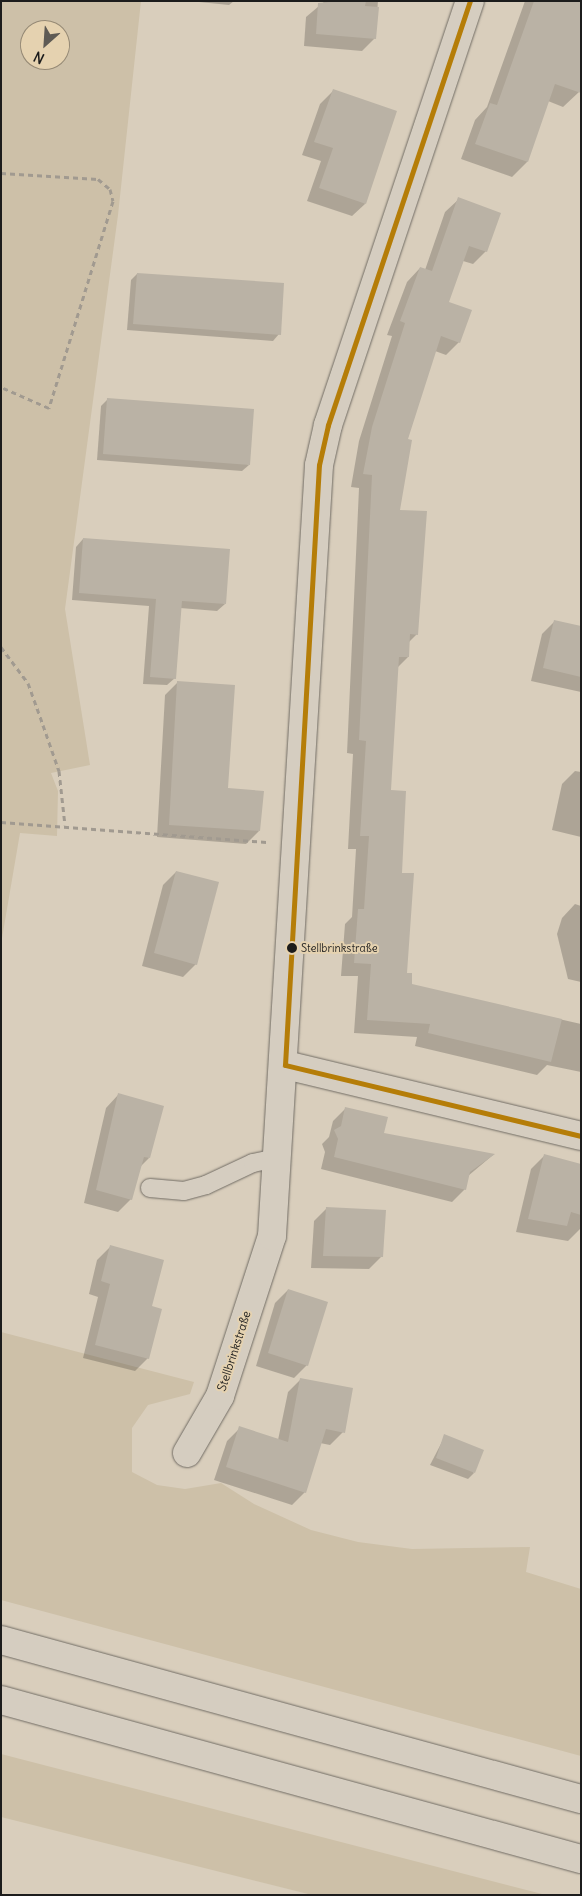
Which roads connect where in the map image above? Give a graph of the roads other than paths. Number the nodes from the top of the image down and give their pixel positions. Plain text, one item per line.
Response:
1 (470, 1) edge
2 (285, 1065) junction
3 (581, 1136) edge
4 (276, 1158) junction
5 (150, 1188) dead end
6 (186, 1453) dead end
7 (1, 1640) edge
8 (1, 1700) edge
9 (581, 1799) edge
10 (581, 1859) edge

1 - 2 main road, Stellbrinkstraße
2 - 3 main road
2 - 4 main road, Stellbrinkstraße
4 - 5 lane
4 - 6 main road, Stellbrinkstraße
7 - 9 main road
8 - 10 main road

